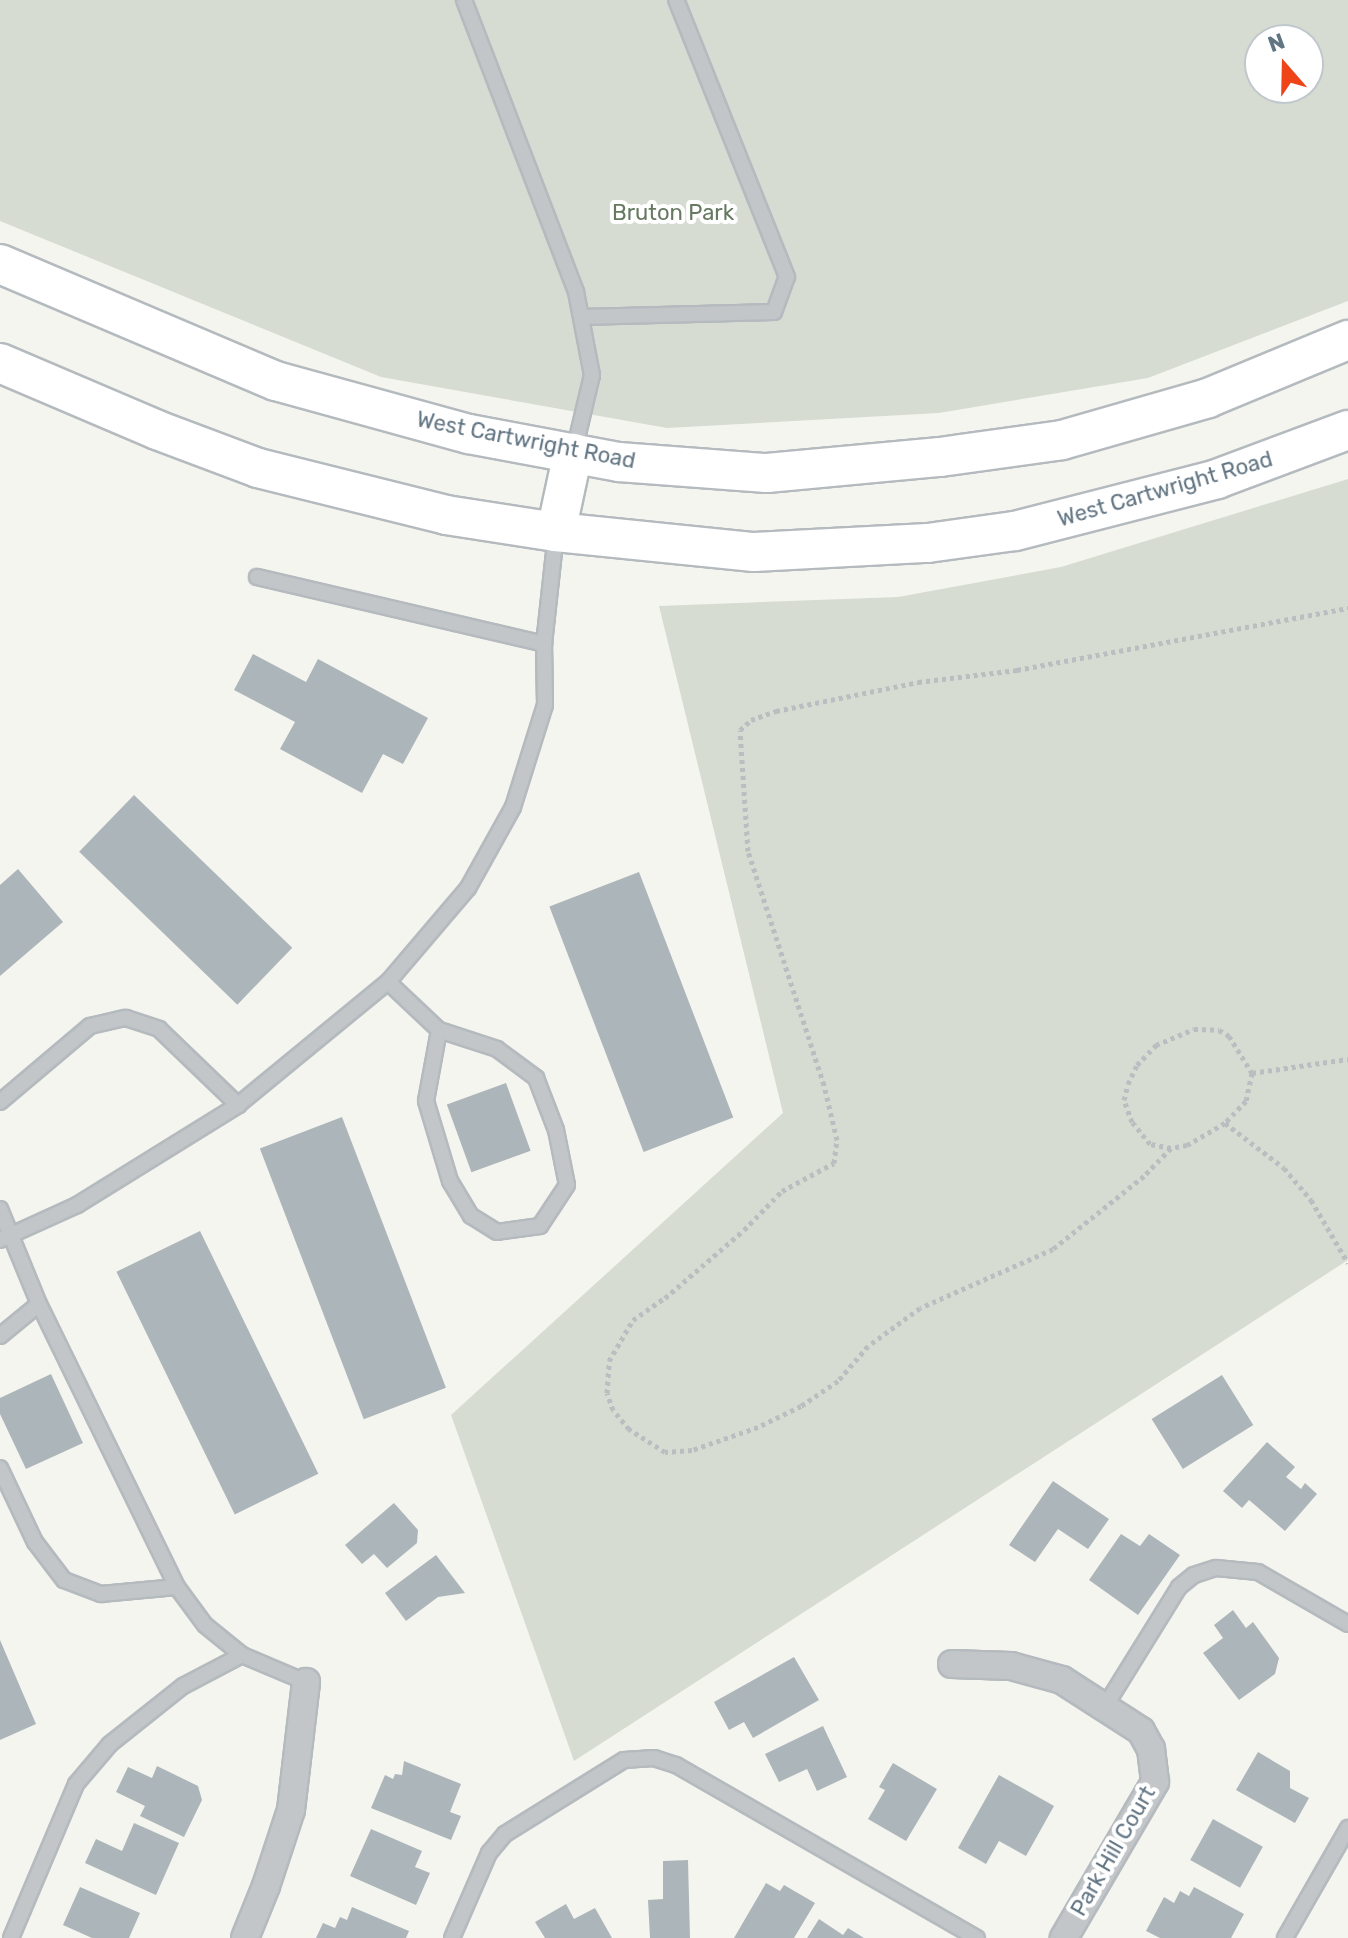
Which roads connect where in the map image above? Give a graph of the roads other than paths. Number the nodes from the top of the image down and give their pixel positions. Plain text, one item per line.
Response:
1 (464, 0) edge
2 (676, 0) edge
3 (0, 264) edge
4 (581, 317) junction
5 (1348, 340) edge
6 (0, 363) edge
7 (1348, 430) edge
8 (573, 453) junction
9 (556, 532) junction
10 (257, 577) dead end
11 (544, 644) junction
12 (388, 982) junction
13 (439, 1030) junction
14 (0, 1102) edge
15 (238, 1105) junction
16 (0, 1209) edge
17 (6, 1237) edge
18 (39, 1304) junction
19 (0, 1336) edge
20 (0, 1468) edge
21 (177, 1587) junction
22 (1348, 1624) edge
23 (242, 1655) junction
24 (952, 1664) dead end
25 (306, 1682) joint
26 (1104, 1708) junction
27 (1348, 1828) edge
28 (11, 1938) edge
29 (245, 1938) edge
30 (452, 1938) edge
31 (977, 1938) edge
32 (1064, 1938) edge
33 (1285, 1938) edge

1 - 4 lane
2 - 4 lane
3 - 8 main road, West Cartwright Road
4 - 8 lane
5 - 8 main road, West Cartwright Road
6 - 9 main road, West Cartwright Road
7 - 9 main road, West Cartwright Road
8 - 9 main road
9 - 11 lane
10 - 11 lane
11 - 12 lane
12 - 13 lane
12 - 15 lane
13 - 13 lane
14 - 15 lane
15 - 17 lane
16 - 17 lane
17 - 18 lane
18 - 19 lane
18 - 21 lane
20 - 21 lane
21 - 23 lane
22 - 26 lane
23 - 25 lane
23 - 28 lane
24 - 26 street, Park Hill Court
25 - 29 street
26 - 32 street, Park Hill Court
27 - 33 lane
30 - 31 lane

